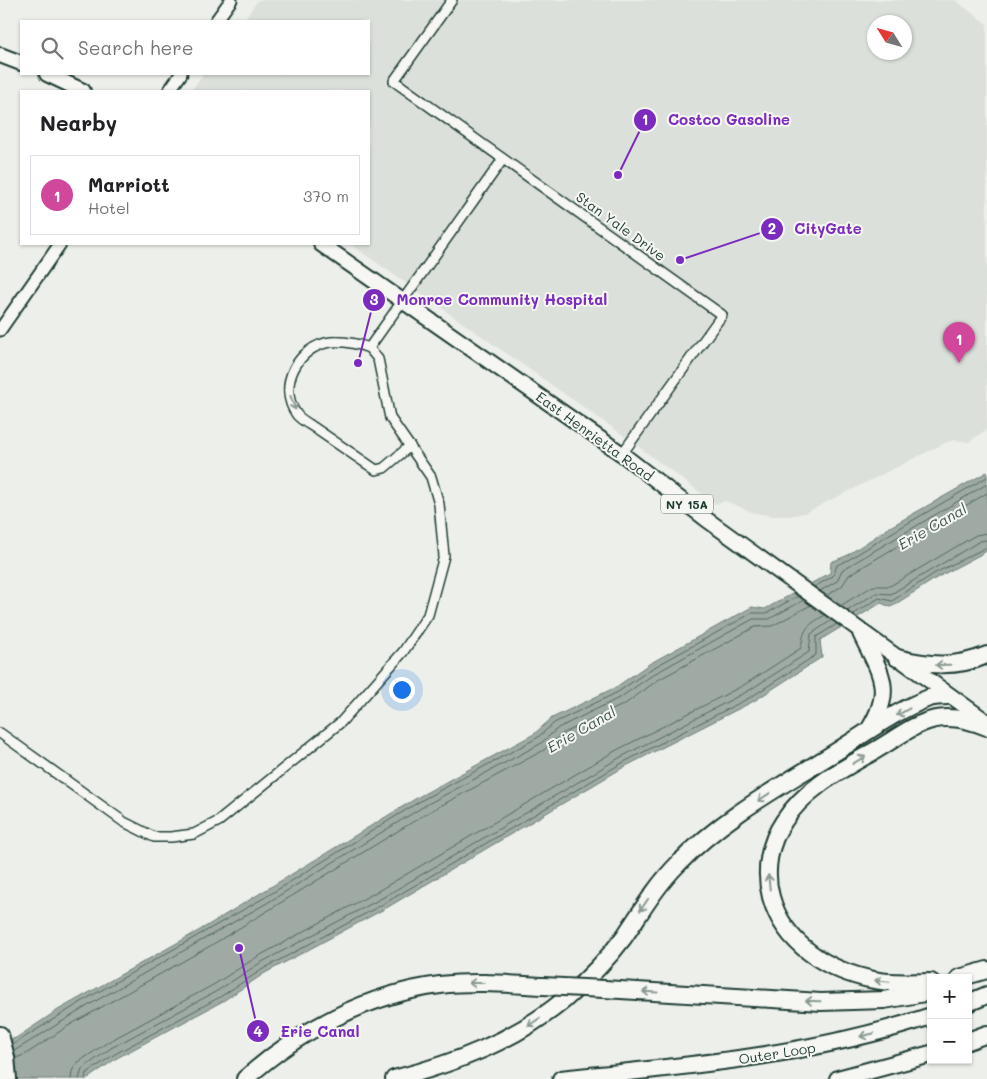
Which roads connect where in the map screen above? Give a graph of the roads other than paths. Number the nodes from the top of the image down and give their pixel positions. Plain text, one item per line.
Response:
1 (231, 0) edge
2 (452, 0) edge
3 (217, 20) edge
4 (0, 55) edge
5 (20, 63) edge
6 (49, 75) edge
7 (179, 75) edge
8 (81, 90) edge
9 (170, 90) edge
10 (503, 160) junction
11 (59, 245) edge
12 (322, 245) edge
13 (403, 300) junction
14 (0, 330) edge
15 (369, 348) junction
16 (410, 446) junction
17 (622, 454) junction
18 (861, 632) junction
19 (987, 655) edge
20 (897, 658) junction
21 (948, 696) junction
22 (987, 722) edge
23 (987, 727) edge
24 (867, 732) junction
25 (0, 733) edge
26 (987, 970) edge
27 (972, 974) edge
28 (987, 976) edge
29 (927, 982) edge
30 (972, 982) edge
31 (927, 993) edge
32 (987, 995) edge
33 (972, 1001) edge
34 (927, 1017) edge
35 (987, 1034) edge
36 (0, 1035) edge
37 (972, 1040) edge
38 (927, 1055) edge
39 (8, 1079) edge
40 (244, 1079) edge
41 (394, 1079) edge
42 (561, 1079) edge
43 (838, 1079) edge

1 - 3 street
2 - 10 street, Stan Yale Drive
4 - 5 main road
6 - 8 main road
7 - 9 street
10 - 13 street
10 - 17 street, Stan Yale Drive
11 - 14 street
12 - 13 main road, East Henrietta Road / NY 15A
13 - 15 street
13 - 17 main road, East Henrietta Road / NY 15A
15 - 16 street
15 -> 16 street
16 - 25 street
17 - 18 main road, East Henrietta Road / NY 15A
18 - 20 main road, East Henrietta Road / NY 15A
18 - 24 highway
19 -> 20 highway
20 - 21 main road, East Henrietta Road / NY 15A
21 - 22 main road, East Henrietta Road / NY 15A
21 -> 24 highway
29 -> 23 highway
24 -> 41 highway
26 - 27 highway
28 - 30 highway
31 -> 40 highway, bridge
32 - 33 highway
34 -> 42 highway, Outer Loop
35 - 37 highway
36 - 39 highway
38 - 43 highway

